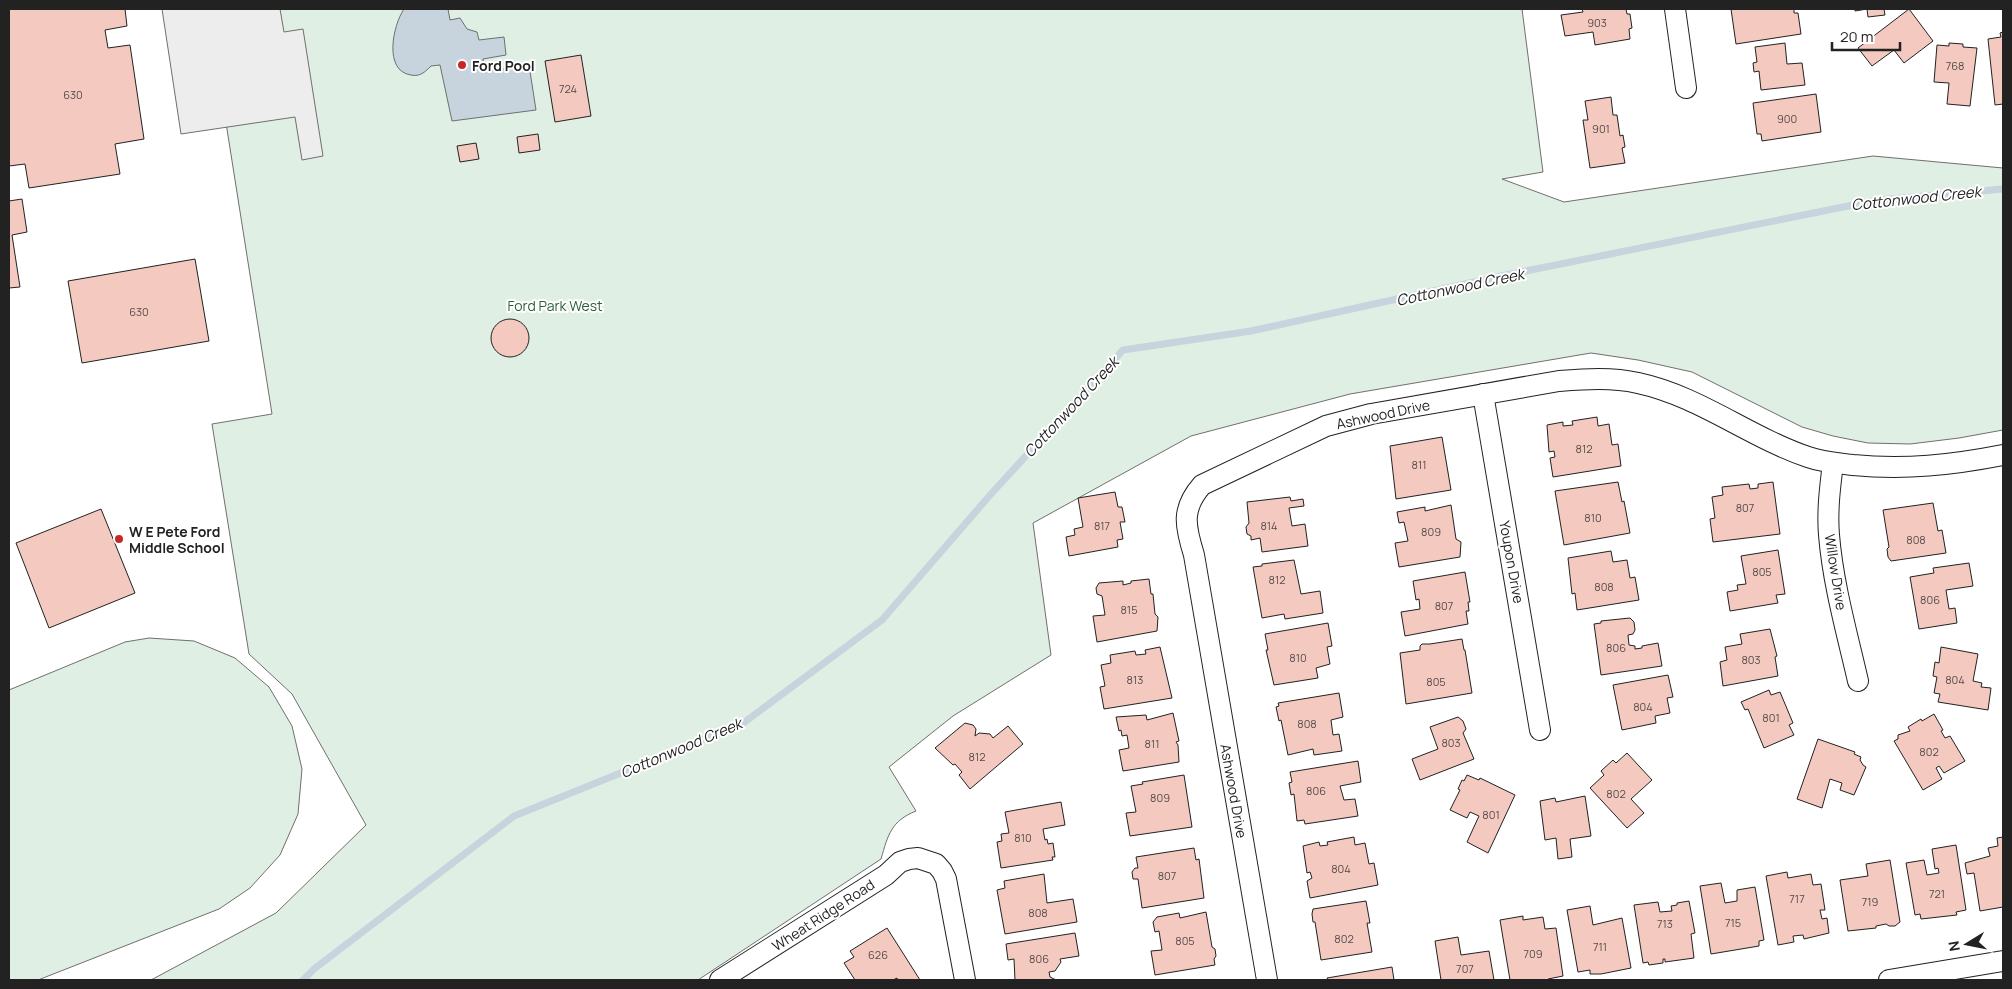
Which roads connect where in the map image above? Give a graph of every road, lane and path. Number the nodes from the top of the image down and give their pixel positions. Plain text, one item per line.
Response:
1 (1675, 9) edge
2 (1686, 88) dead end
3 (1483, 394) junction
4 (2003, 455) edge
5 (1832, 463) junction
6 (1858, 681) dead end
7 (1540, 730) dead end
8 (2003, 961) edge
9 (720, 980) edge
10 (965, 980) edge
11 (1267, 980) edge
12 (1889, 980) edge

1 - 2 street
3 - 5 street, Ashwood Drive
3 - 7 street, Youpon Drive
3 - 11 street, Ashwood Drive
4 - 5 street, Ashwood Drive
5 - 6 street, Willow Drive
8 - 12 street
9 - 10 street, Wheat Ridge Road

